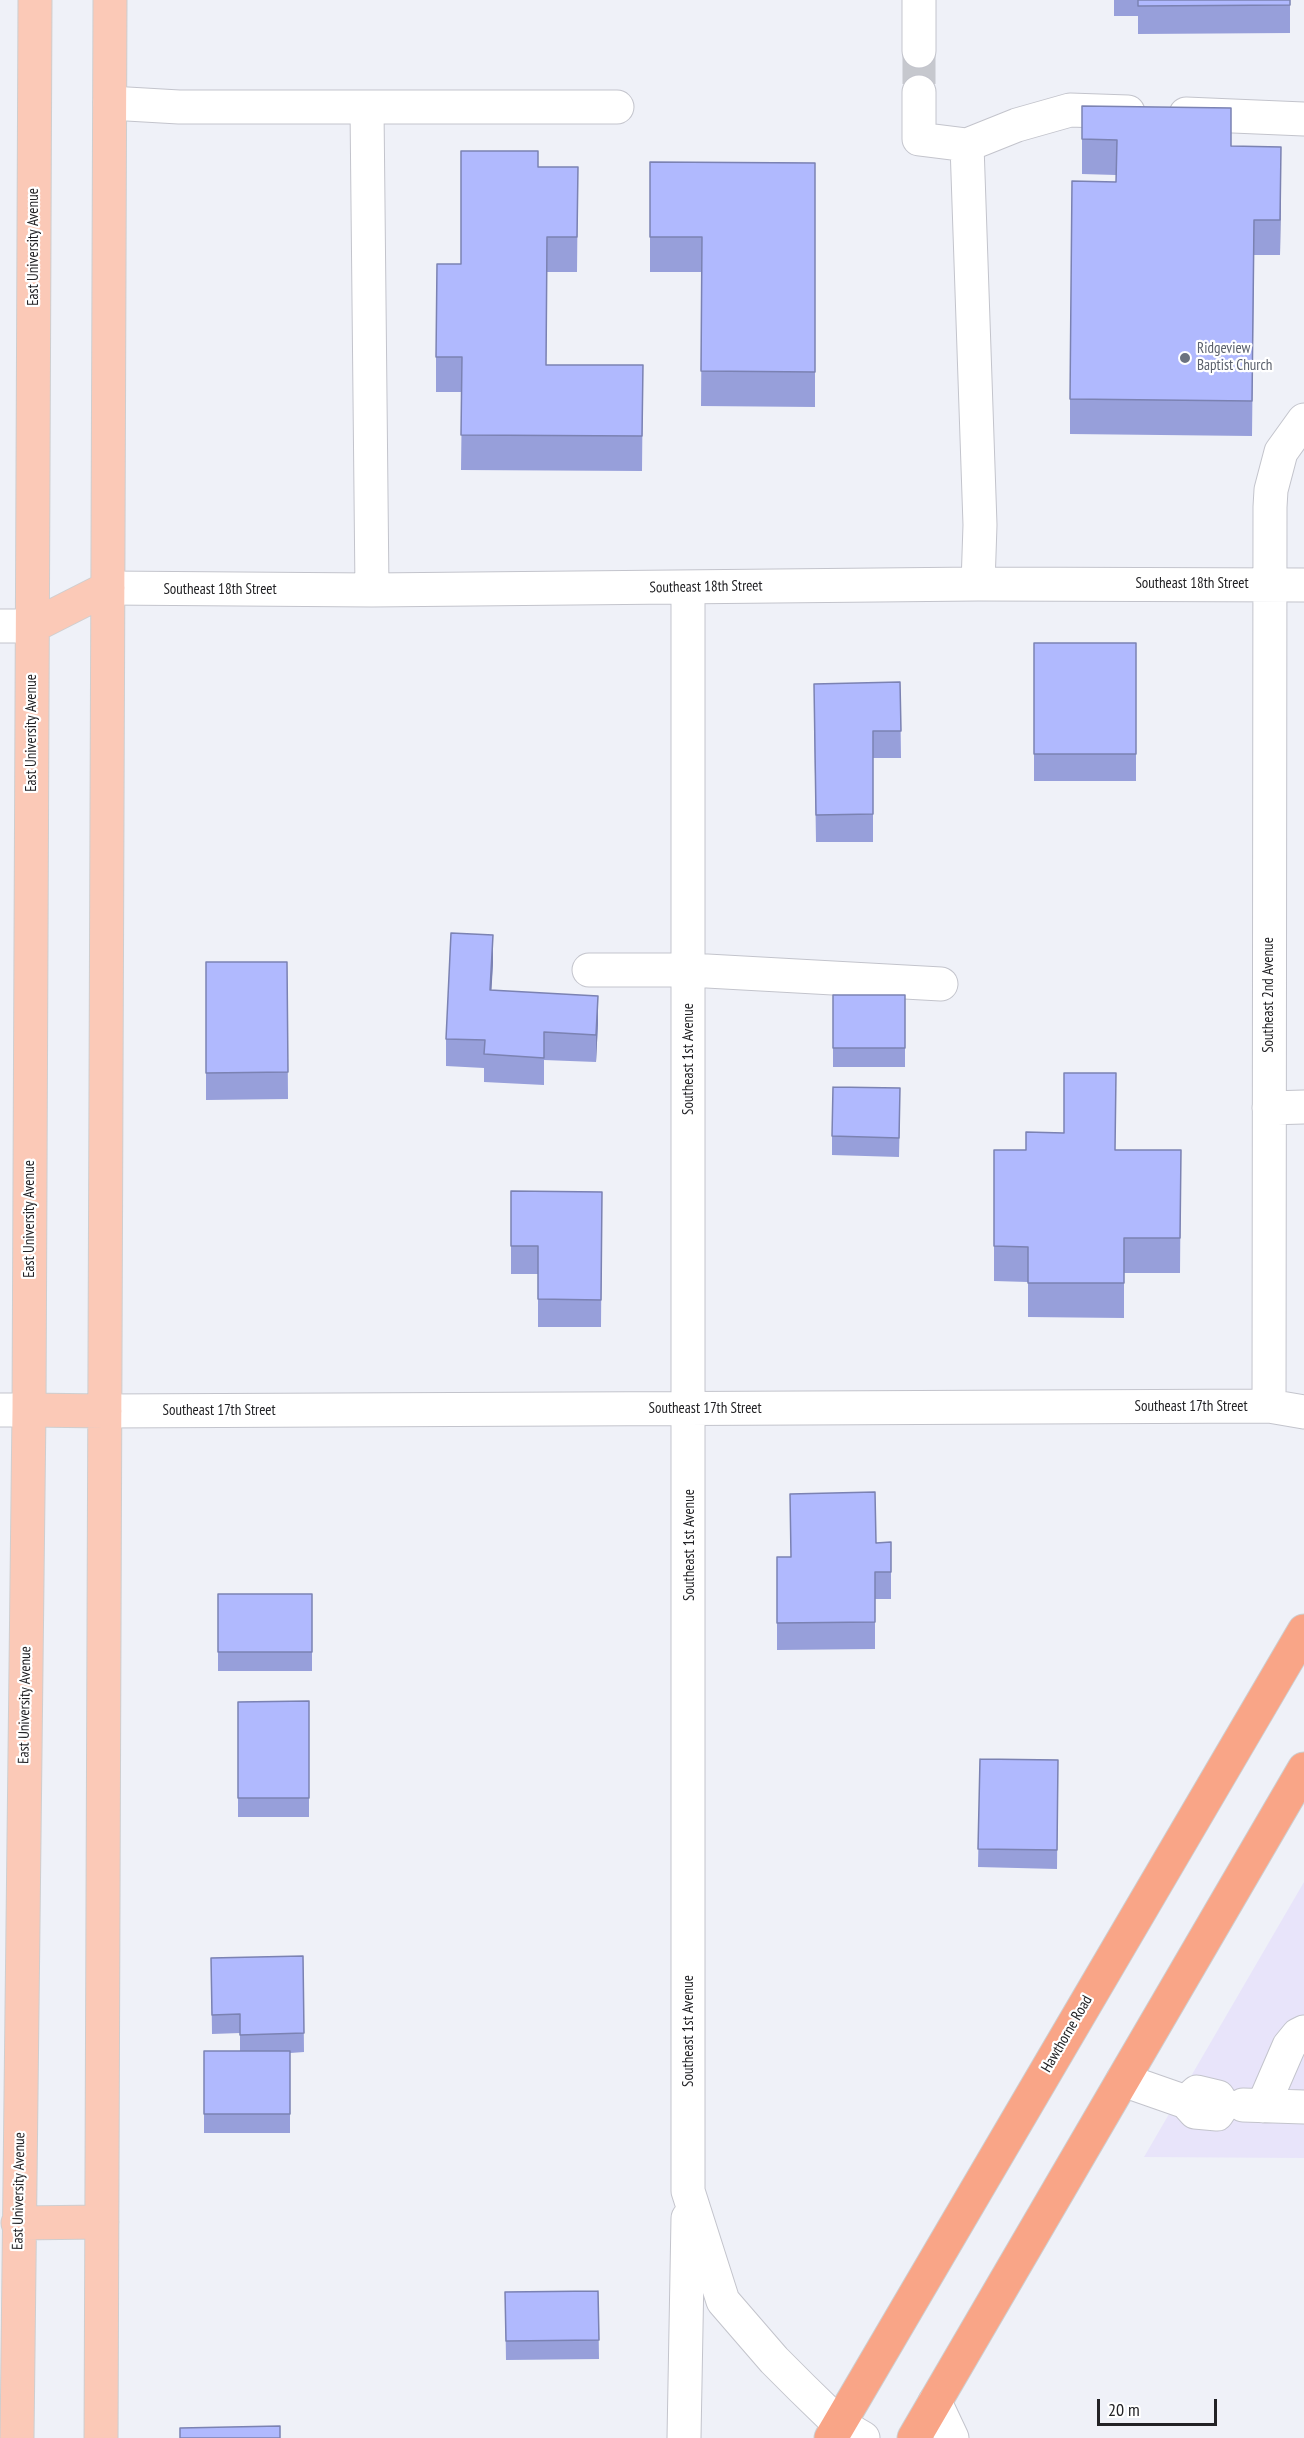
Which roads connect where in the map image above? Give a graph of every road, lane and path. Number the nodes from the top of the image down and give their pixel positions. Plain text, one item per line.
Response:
1 (35, 0) edge
2 (110, 0) edge
3 (919, 0) edge
4 (919, 51) tunnel mouth
5 (919, 92) tunnel mouth
6 (110, 103) junction
7 (617, 107) dead end
8 (367, 108) junction
9 (1304, 119) edge
10 (968, 145) junction
11 (1304, 420) edge
12 (978, 584) junction
13 (1269, 584) junction
14 (1304, 585) edge
15 (688, 587) junction
16 (108, 588) junction
17 (372, 590) junction
18 (0, 626) edge
19 (33, 626) junction
20 (589, 970) dead end
21 (689, 970) junction
22 (941, 984) dead end
23 (1304, 1107) edge
24 (1269, 1108) junction
25 (1269, 1406) junction
26 (15, 1410) edge
27 (690, 1410) junction
28 (105, 1411) junction
29 (1304, 1412) edge
30 (1304, 1631) edge
31 (1304, 1769) edge
32 (1304, 2032) edge
33 (1123, 2080) junction
34 (1263, 2106) junction
35 (1304, 2107) edge
36 (688, 2191) junction
37 (102, 2222) junction
38 (9, 2223) edge
39 (935, 2402) junction
40 (844, 2433) edge
41 (17, 2438) edge
42 (101, 2438) edge
43 (684, 2438) edge
44 (914, 2438) edge
45 (952, 2438) edge

1 - 19 main road, East University Avenue
2 - 6 main road
3 - 4 street
5 - 10 street
6 - 8 street
6 - 16 main road
7 - 8 street
8 - 17 street
9 - 10 street
10 - 12 street
11 - 13 street, Southeast 2nd Avenue
12 - 13 street, Southeast 18th Street
12 - 15 street, Southeast 18th Street
13 - 14 street, Southeast 18th Street
13 - 24 street, Southeast 2nd Avenue
15 - 17 street, Southeast 18th Street
15 - 21 street, Southeast 1st Avenue
16 - 17 street, Southeast 18th Street
16 - 19 main road
16 - 28 main road
18 - 19 street
19 - 26 main road, East University Avenue
20 - 21 street
21 - 22 street
21 - 27 street, Southeast 1st Avenue
23 - 24 street
24 - 25 street, Southeast 2nd Avenue
25 - 27 street, Southeast 17th Street
25 - 29 street, Southeast 17th Street
26 - 28 main road
26 - 38 main road, East University Avenue
27 - 28 street, Southeast 17th Street
27 - 36 street, Southeast 1st Avenue
28 - 37 main road
30 - 40 highway, Hawthorne Road
31 - 33 highway
32 - 34 street
33 - 34 street
33 - 39 highway
34 - 35 street
36 - 40 street, Southeast 1st Avenue
36 - 43 street
37 - 38 main road
37 - 42 main road
38 - 41 main road, East University Avenue
39 - 44 highway
39 - 45 street

